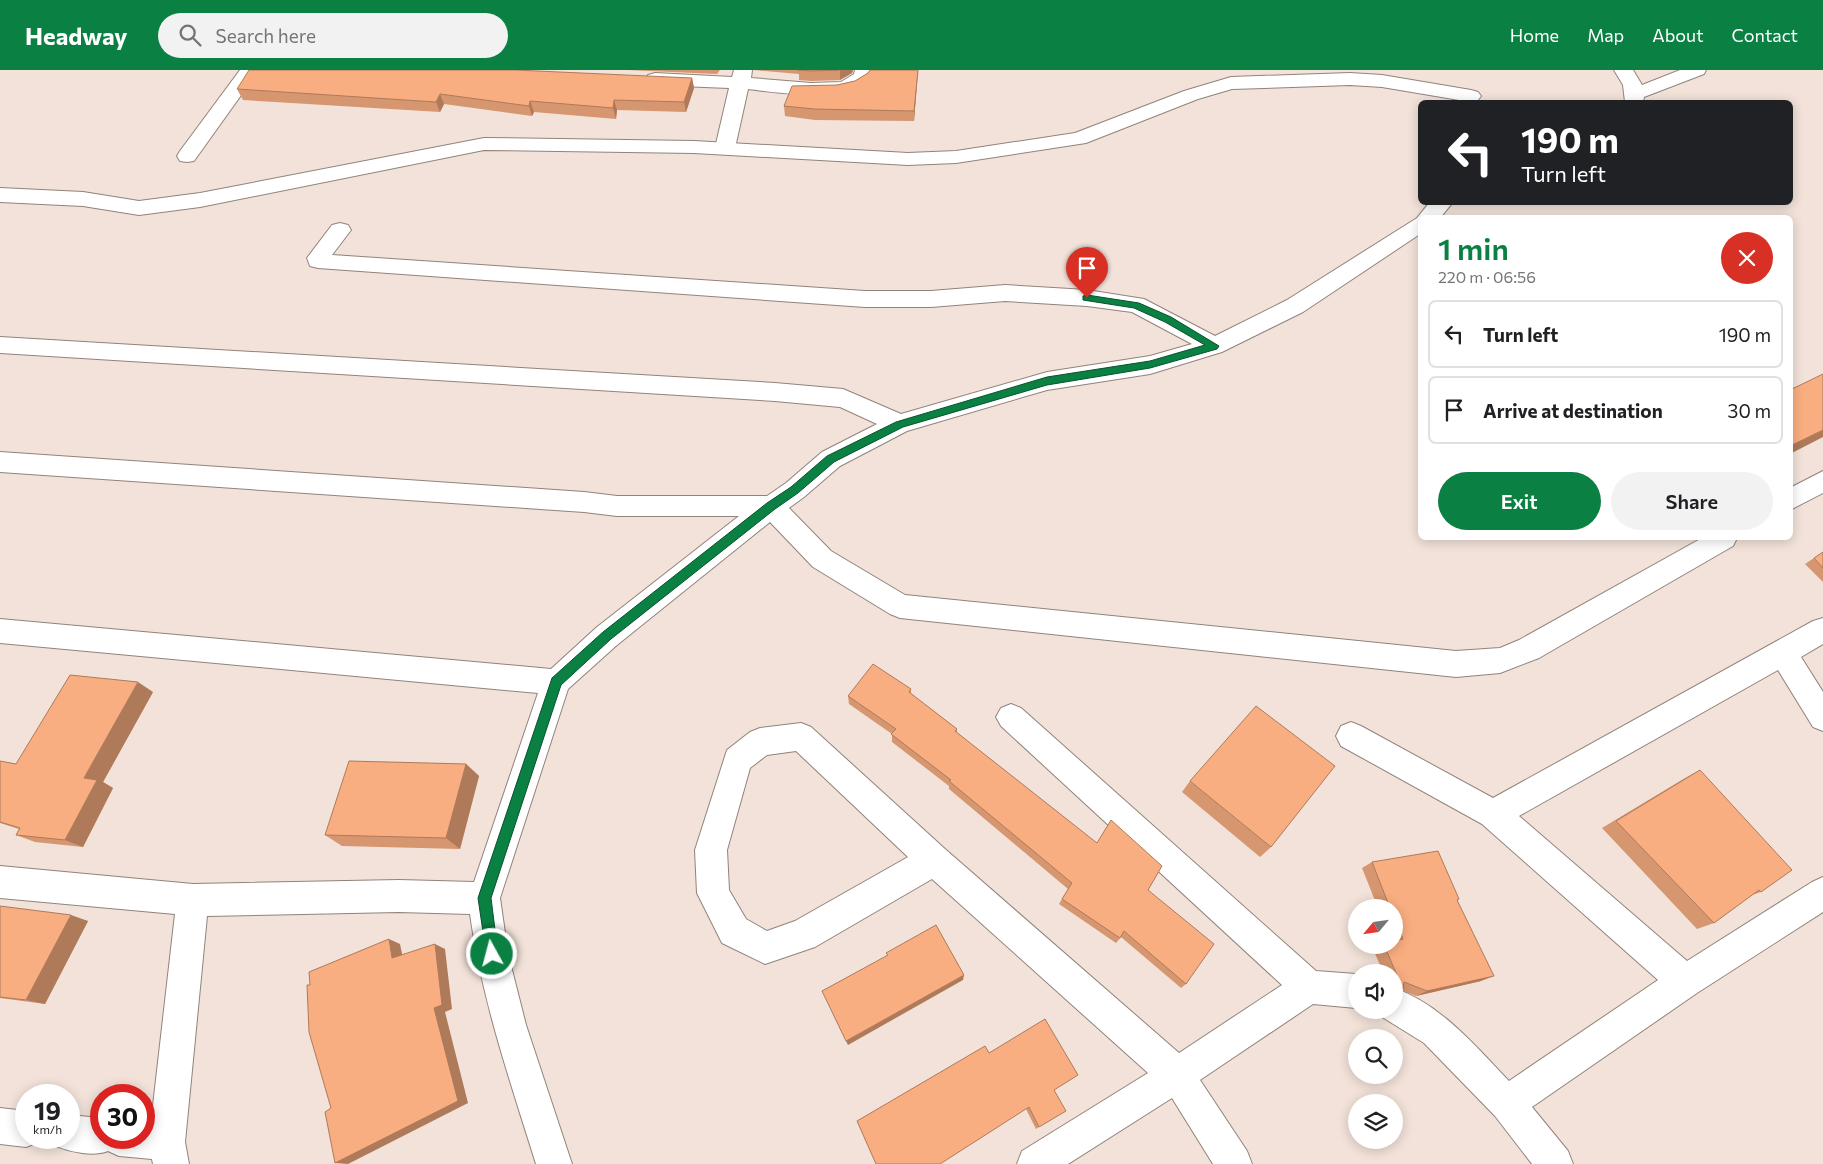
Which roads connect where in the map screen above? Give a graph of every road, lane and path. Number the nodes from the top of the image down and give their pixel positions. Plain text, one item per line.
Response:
1 (250, 70) edge
2 (864, 70) edge
3 (1421, 70) edge
4 (1623, 70) edge
5 (1696, 70) edge
6 (1705, 70) edge
7 (741, 76) edge
8 (634, 78) edge
9 (1457, 79) dead end
10 (1382, 81) junction
11 (1634, 98) edge
12 (1474, 99) edge
13 (725, 148) junction
14 (187, 156) dead end
15 (0, 195) edge
16 (1440, 205) edge
17 (1430, 215) edge
18 (1418, 225) edge
19 (340, 230) dead end
20 (0, 345) edge
21 (1214, 346) junction
22 (899, 424) junction
23 (0, 462) edge
24 (1823, 481) edge
25 (1793, 498) edge
26 (771, 506) junction
27 (1720, 540) edge
28 (1823, 630) edge
29 (0, 631) edge
30 (1783, 653) junction
31 (556, 682) junction
32 (1011, 717) dead end
33 (1823, 718) edge
34 (1351, 736) dead end
35 (1493, 814) junction
36 (934, 860) junction
37 (0, 882) edge
38 (1823, 893) edge
39 (484, 898) junction
40 (193, 900) junction
41 (1685, 981) junction
42 (1309, 987) junction
43 (1348, 990) edge
44 (1403, 1011) edge
45 (1177, 1074) junction
46 (1507, 1104) junction
47 (0, 1126) edge
48 (15, 1128) edge
49 (155, 1149) edge
50 (169, 1153) edge
51 (554, 1164) edge
52 (1035, 1164) edge
53 (1234, 1164) edge
54 (1555, 1164) edge

1 - 14 street
2 - 7 street
3 - 10 street
4 - 11 street
5 - 6 street
5 - 11 street
7 - 8 street
7 - 13 street
9 - 12 street
10 - 12 street
10 - 13 street
13 - 15 street
16 - 17 street
18 - 21 street
19 - 21 street
20 - 22 street
21 - 22 street
22 - 26 street
23 - 26 street
24 - 25 street
26 - 27 street
26 - 31 street
28 - 30 street
29 - 31 street
30 - 33 street
30 - 35 street
31 - 39 street
32 - 42 street
34 - 35 street
35 - 41 street
36 - 36 street
36 - 45 street
37 - 40 street
38 - 41 street
39 - 40 street
39 - 51 street
40 - 50 street
41 - 46 street
42 - 43 street
42 - 45 street
44 - 46 street
45 - 52 street
45 - 53 street
46 - 54 street
47 - 48 street
49 - 50 street

